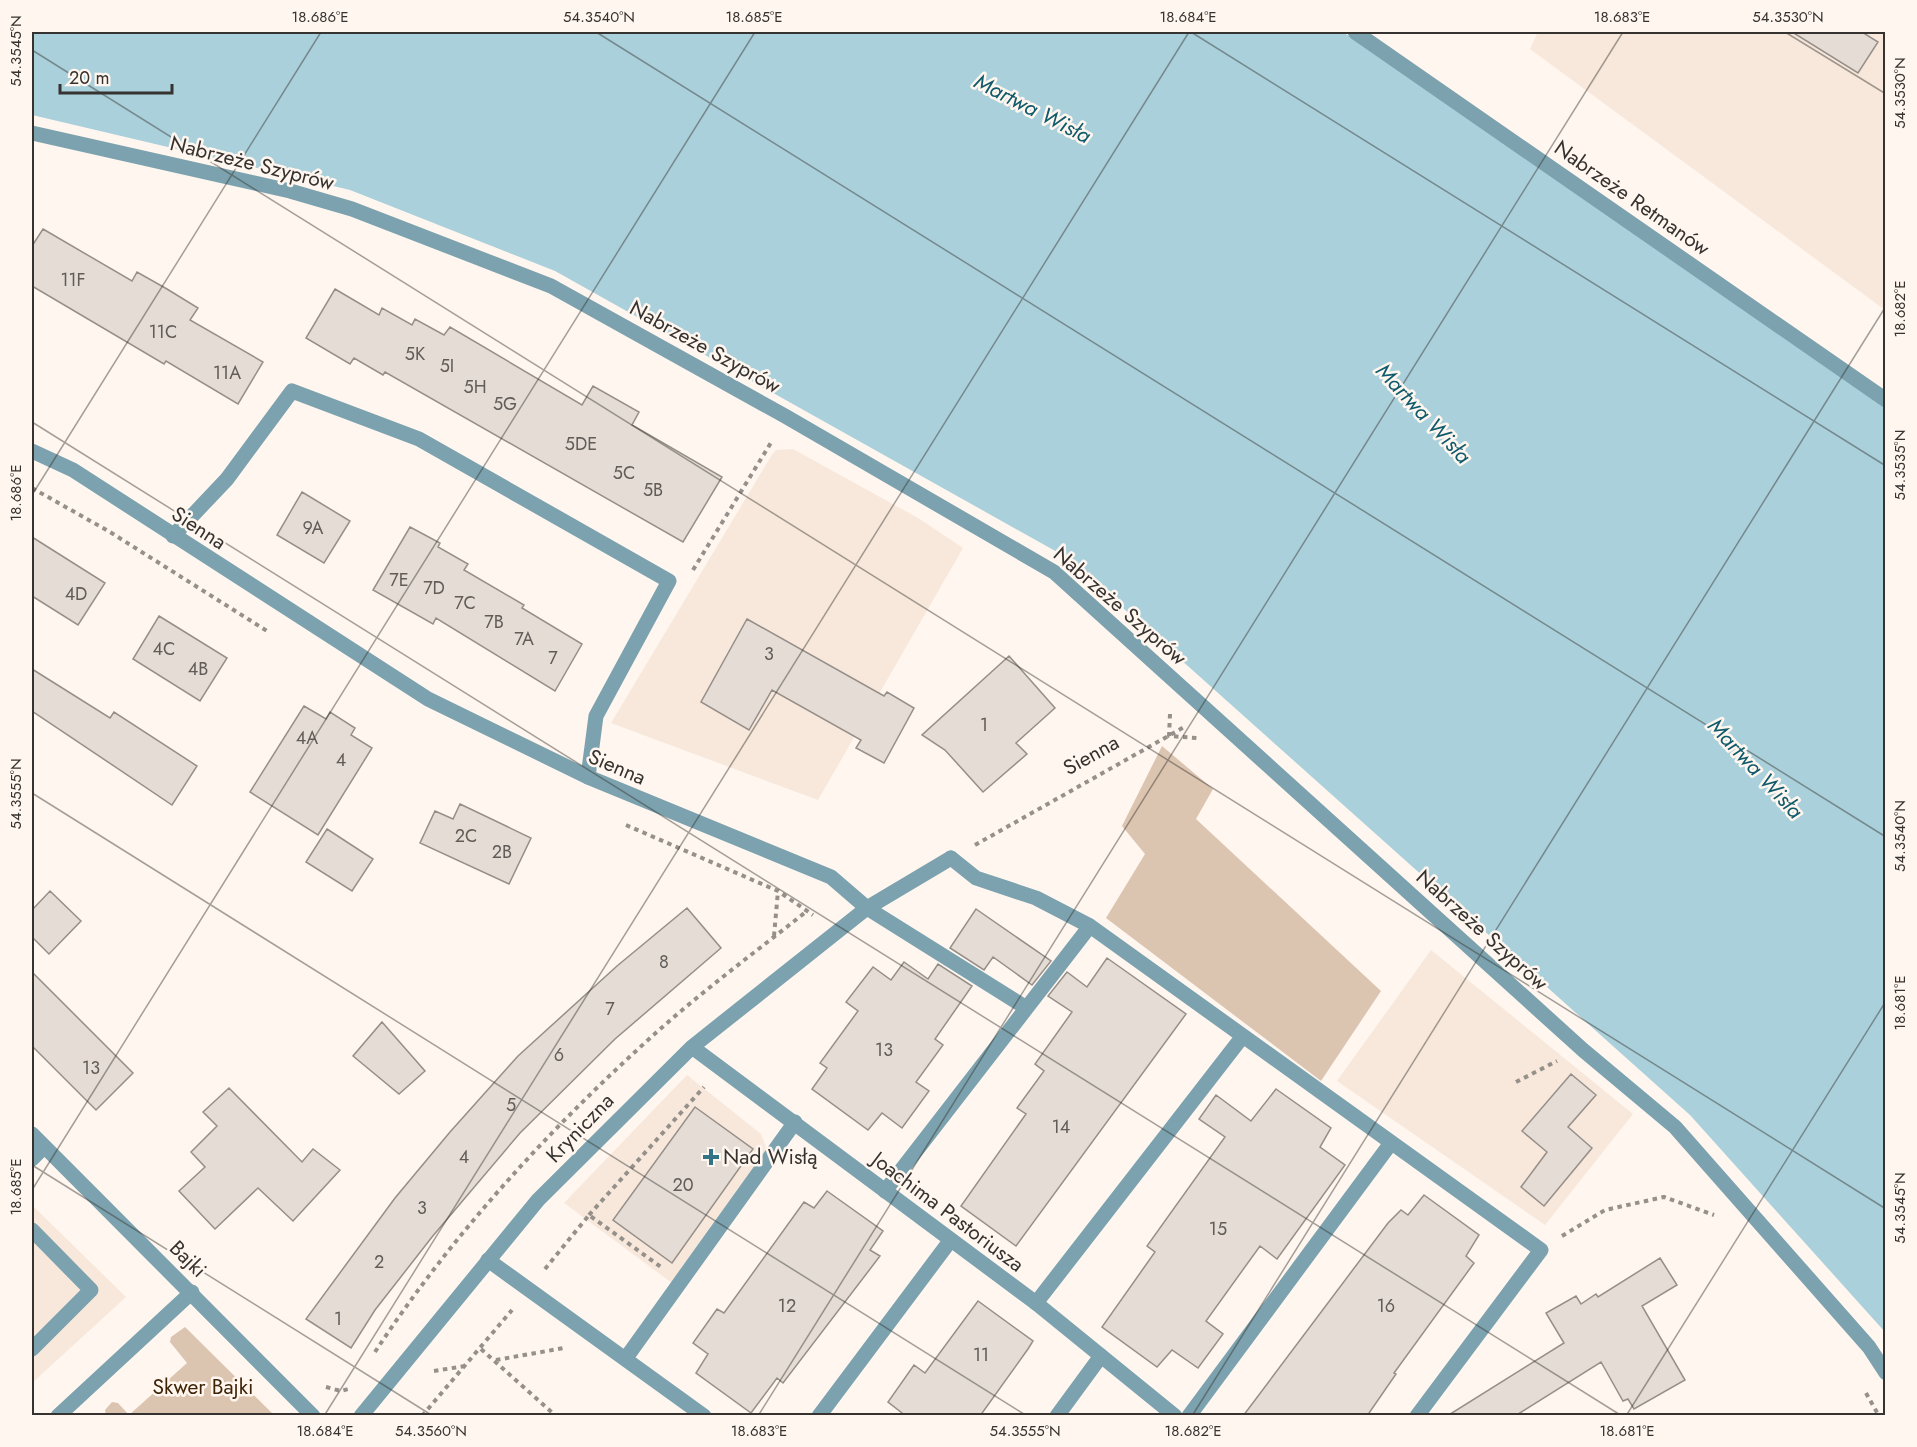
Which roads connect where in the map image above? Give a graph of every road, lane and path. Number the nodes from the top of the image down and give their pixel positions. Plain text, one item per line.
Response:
1 (1355, 32) edge
2 (32, 133) edge
3 (1886, 400) edge
4 (774, 438) dead end
5 (32, 451) edge
6 (173, 536) junction
7 (669, 581) junction
8 (1188, 725) dead end
9 (588, 777) junction
10 (951, 858) junction
11 (778, 891) dead end
12 (867, 908) junction
13 (807, 911) dead end
14 (1090, 926) junction
15 (774, 937) junction
16 (1025, 1007) junction
17 (1243, 1036) junction
18 (692, 1047) junction
19 (1583, 1050) junction
20 (722, 1068) junction
21 (1516, 1082) dead end
22 (795, 1122) junction
23 (32, 1134) edge
24 (1391, 1143) junction
25 (44, 1146) junction
26 (32, 1159) edge
27 (885, 1191) junction
28 (589, 1215) dead end
29 (1721, 1217) dead end
30 (32, 1230) edge
31 (950, 1241) junction
32 (1541, 1250) junction
33 (488, 1260) junction
34 (192, 1292) junction
35 (1036, 1303) junction
36 (604, 1342) junction
37 (32, 1349) edge
38 (481, 1349) dead end
39 (1101, 1356) junction
40 (371, 1358) dead end
41 (626, 1358) junction
42 (496, 1360) junction
43 (1886, 1373) edge
44 (355, 1382) dead end
45 (322, 1384) dead end
46 (1862, 1385) dead end
47 (58, 1416) edge
48 (313, 1416) edge
49 (362, 1416) edge
50 (556, 1416) edge
51 (704, 1416) edge
52 (819, 1416) edge
53 (1057, 1416) edge
54 (1175, 1416) edge
55 (1189, 1416) edge
56 (1417, 1416) edge
57 (1878, 1416) edge

1 - 3 street, Nabrzeże Retmanów
2 - 19 street, Nabrzeże Szyprów
4 - 7 path
5 - 6 street, Sienna
6 - 7 street
6 - 9 street, Sienna
7 - 9 street
8 - 10 path, Sienna
9 - 12 street, Sienna
10 - 12 street
10 - 14 street
11 - 15 path
12 - 16 street, Sienna
12 - 18 street, Kryniczna
13 - 15 path
14 - 16 street
14 - 17 street
15 - 40 path
16 - 27 street
17 - 24 street
17 - 35 street
18 - 20 street, Joachima Pastoriusza
18 - 33 street, Kryniczna
19 - 21 path
19 - 43 street, Nabrzeże Szyprów
20 - 22 street, Joachima Pastoriusza
20 - 28 path
22 - 27 street, Joachima Pastoriusza
22 - 41 street
23 - 25 street, Bajki
24 - 32 street
24 - 55 street
25 - 26 street
25 - 34 street, Bajki
27 - 31 street, Joachima Pastoriusza
29 - 32 path
30 - 37 street
31 - 35 street, Joachima Pastoriusza
31 - 52 street
32 - 56 street
33 - 36 street
33 - 49 street, Kryniczna
34 - 47 street
34 - 48 street, Bajki
35 - 39 street, Joachima Pastoriusza
36 - 41 street
36 - 42 path
38 - 42 path
39 - 53 street
39 - 54 street, Joachima Pastoriusza
41 - 51 street
42 - 50 path
44 - 45 path
46 - 57 path

